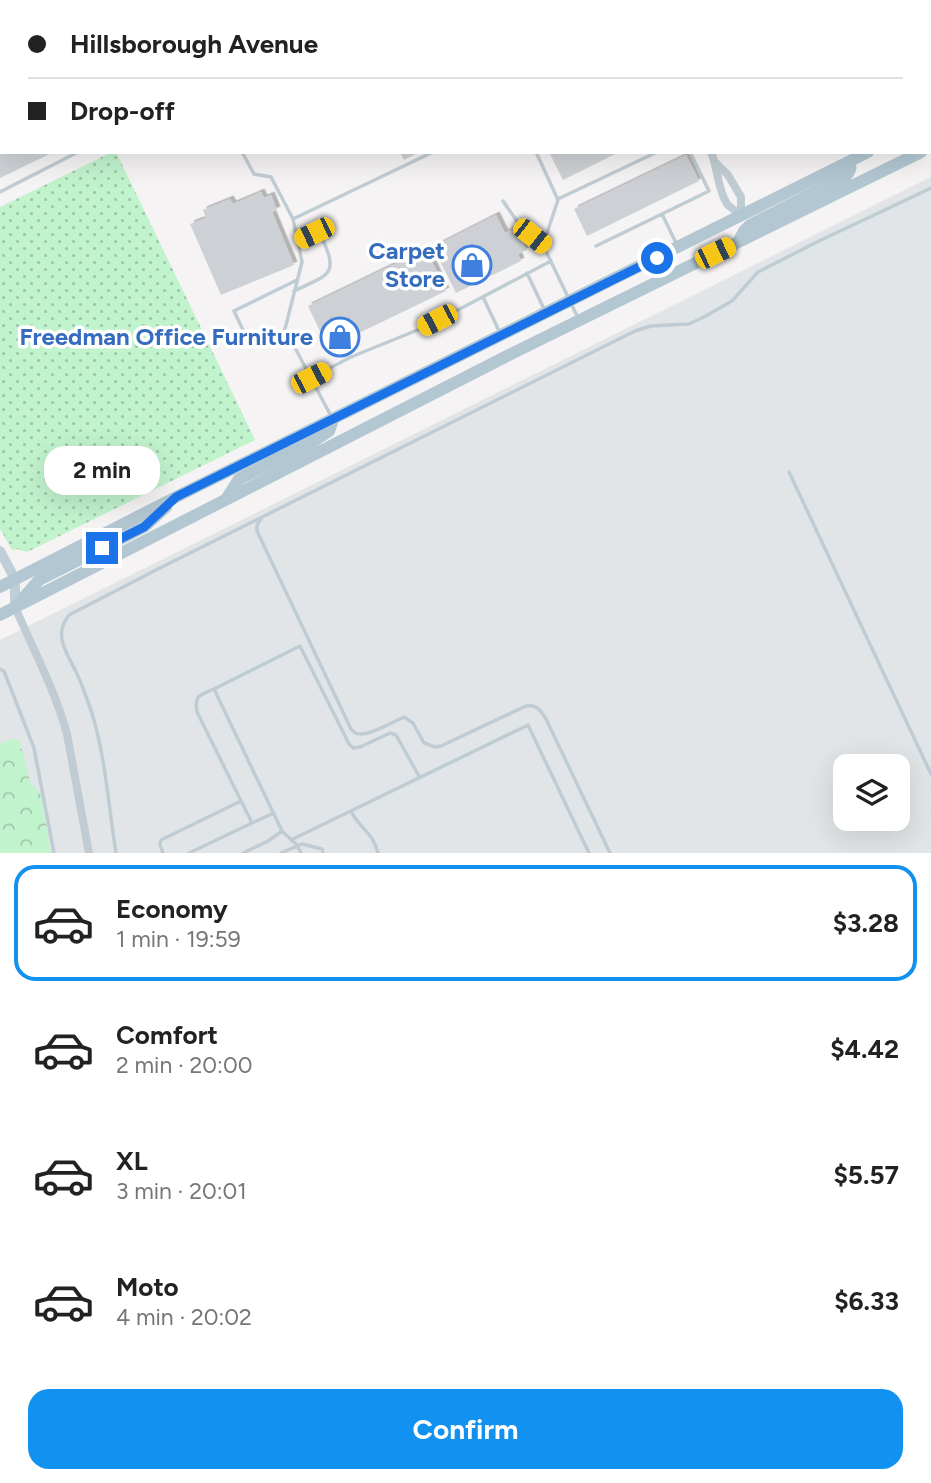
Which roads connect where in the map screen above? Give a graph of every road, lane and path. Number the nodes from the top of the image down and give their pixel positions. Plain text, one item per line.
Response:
1 (74, 154) edge
2 (243, 154) edge
3 (429, 154) edge
4 (537, 154) edge
5 (653, 154) edge
6 (691, 154) edge
7 (711, 154) edge
8 (864, 154) edge
9 (917, 154) edge
10 (849, 162) junction
11 (716, 163) junction
12 (931, 188) edge
13 (0, 192) edge
14 (558, 200) junction
15 (503, 201) dead end
16 (662, 214) junction
17 (741, 216) junction
18 (293, 219) junction
19 (298, 241) junction
20 (737, 242) junction
21 (543, 244) junction
22 (596, 246) dead end
23 (678, 247) junction
24 (551, 261) junction
25 (527, 273) junction
26 (297, 280) junction
27 (294, 291) junction
28 (483, 297) junction
29 (570, 301) junction
30 (546, 313) junction
31 (579, 320) junction
32 (285, 329) junction
33 (501, 335) junction
34 (311, 378) junction
35 (333, 419) junction
36 (789, 472) dead end
37 (176, 497) junction
38 (227, 499) junction
39 (262, 517) junction
40 (0, 551) edge
41 (15, 579) junction
42 (0, 589) edge
43 (15, 607) junction
44 (0, 615) edge
45 (0, 669) edge
46 (214, 689) junction
47 (931, 774) edge
48 (420, 778) junction
49 (242, 801) junction
50 (351, 811) junction
51 (274, 813) junction
52 (252, 823) junction
53 (282, 831) junction
54 (291, 840) junction
55 (298, 845) junction
56 (54, 853) edge
57 (89, 853) edge
58 (116, 853) edge
59 (163, 853) edge
60 (189, 853) edge
61 (243, 853) edge
62 (281, 853) edge
63 (302, 853) edge
64 (323, 853) edge
65 (378, 853) edge
66 (589, 853) edge
67 (610, 853) edge

1 - 13 lane
2 - 18 lane
3 - 18 lane
4 - 14 lane
5 - 14 lane
6 - 16 lane
7 - 11 street
8 - 10 main road
9 - 20 main road
10 - 17 main road
10 - 20 main road
11 - 17 street
11 - 17 street
12 - 39 lane
14 - 21 lane
15 - 21 lane
16 - 22 lane
16 - 23 lane
17 - 23 main road
18 - 19 lane
19 - 26 lane
19 - 27 lane
20 - 31 main road
21 - 24 lane
23 - 29 main road
24 - 25 lane
24 - 29 lane
25 - 28 lane
25 - 30 lane
26 - 27 lane
26 - 32 lane
27 - 32 lane
28 - 33 lane
28 - 34 lane
29 - 30 main road
29 - 31 lane
30 - 33 main road
31 - 38 main road
32 - 34 lane
33 - 35 main road
34 - 35 lane
35 - 37 main road
35 - 38 main road
36 - 47 lane
37 - 41 main road
37 - 43 main road
38 - 43 main road
39 - 58 lane
39 - 67 lane
40 - 41 main road
41 - 42 main road
41 - 43 main road
42 - 43 main road
43 - 44 main road
43 - 57 street
45 - 56 lane
46 - 48 lane
46 - 49 lane
46 - 51 lane
48 - 50 lane
48 - 66 lane
49 - 52 lane
49 - 59 lane
50 - 54 lane
50 - 65 lane
51 - 52 lane
51 - 53 lane
52 - 60 lane
53 - 54 lane
53 - 61 lane
54 - 55 lane
55 - 62 lane
55 - 63 lane
55 - 64 lane

